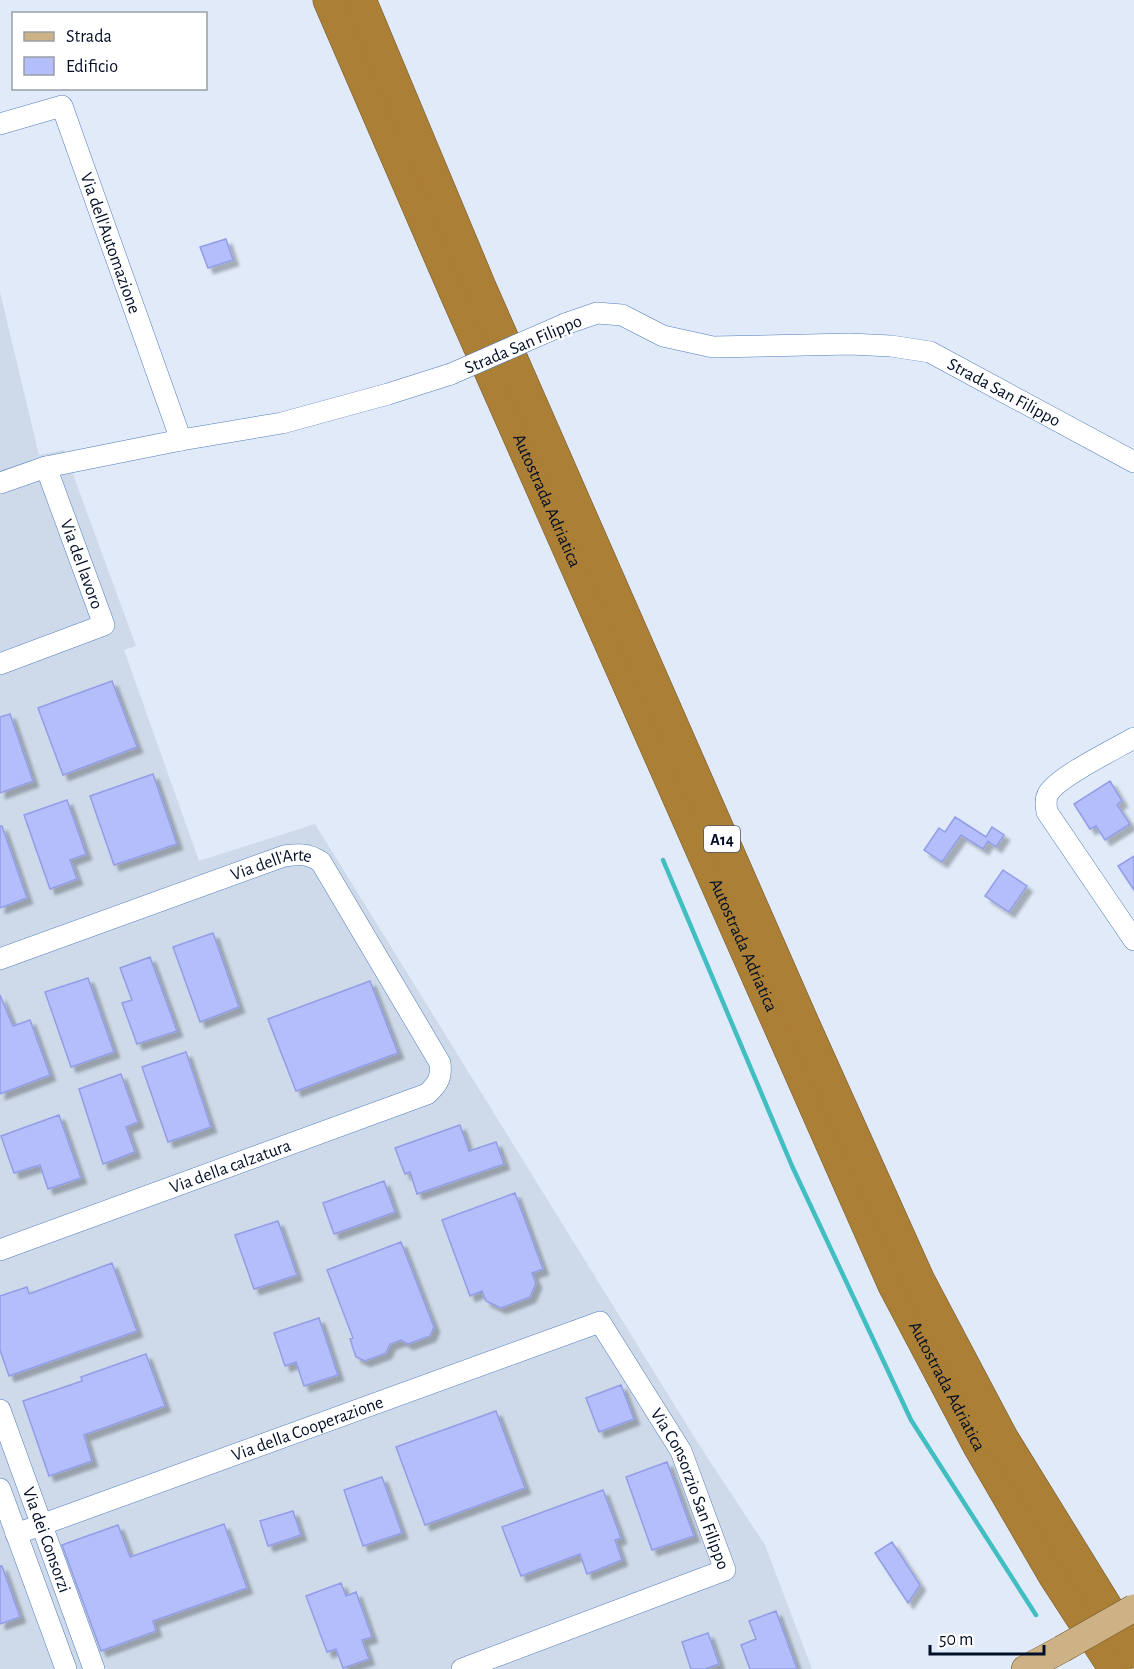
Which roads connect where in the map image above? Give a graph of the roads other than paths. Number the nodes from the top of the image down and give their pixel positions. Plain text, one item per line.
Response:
1 (329, 0) edge
2 (360, 0) edge
3 (0, 124) edge
4 (181, 440) junction
5 (1134, 462) edge
6 (46, 466) junction
7 (0, 483) edge
8 (0, 664) edge
9 (1134, 738) edge
10 (1134, 940) edge
11 (0, 959) edge
12 (440, 1063) joint
13 (0, 1250) edge
14 (600, 1322) joint
15 (0, 1410) edge
16 (0, 1489) edge
17 (41, 1526) junction
18 (16, 1534) junction
19 (1134, 1608) edge
20 (1134, 1652) edge
21 (91, 1662) edge
22 (60, 1667) edge
23 (462, 1669) edge
24 (1025, 1669) edge
25 (1114, 1669) edge

1 - 25 highway, Autostrada Adriatica / A14
2 - 20 highway, Autostrada Adriatica / A14
3 - 4 street, Via dell'Automazione
4 - 5 street, Strada San Filippo, bridge
4 - 6 street, Strada San Filippo
6 - 7 street, Strada San Filippo
6 - 8 street, Via del lavoro
9 - 10 street
11 - 12 street, Via dell'Arte
12 - 13 street, Via della calzatura
14 - 17 street, Via della Cooperazione
14 - 23 street, Via Consorzio San Filippo
15 - 17 street, Via dei Consorzi
16 - 18 street, Via dei Consorzi
17 - 18 street, Via della Cooperazione
17 - 21 street, Via dei Consorzi
18 - 22 street, Via dei Consorzi
19 - 24 main road, bridge
21 - 22 street

